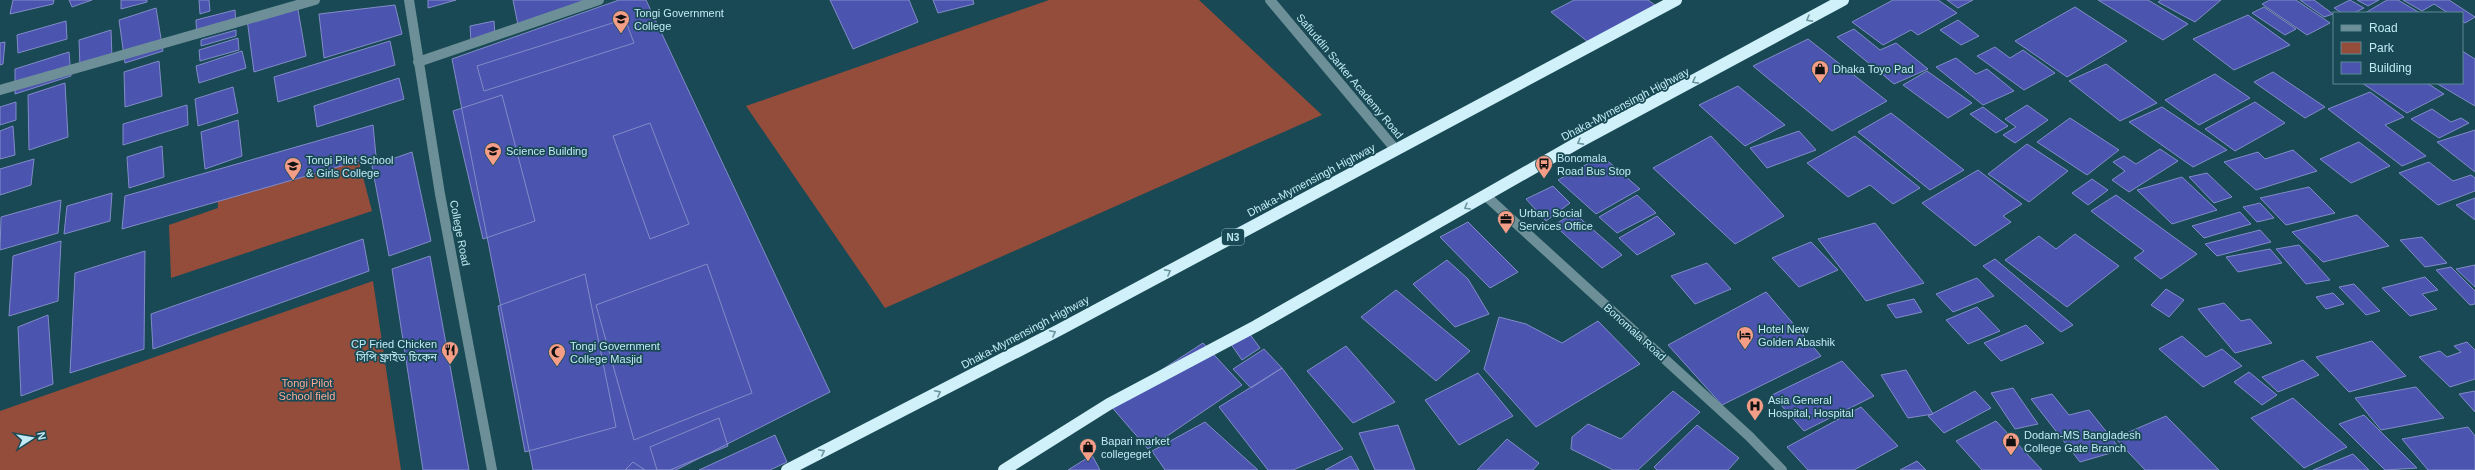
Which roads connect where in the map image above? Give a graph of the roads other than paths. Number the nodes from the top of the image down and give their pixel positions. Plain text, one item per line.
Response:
1 (315, 0) edge
2 (409, 0) edge
3 (600, 0) edge
4 (1270, 0) edge
5 (1676, 0) edge
6 (1843, 0) edge
7 (418, 62) junction
8 (0, 90) edge
9 (1396, 150) junction
10 (1486, 196) junction
11 (492, 470) edge
12 (787, 470) edge
13 (1004, 470) edge
14 (1782, 470) edge

1 - 8 street
2 - 7 street, College Road
3 - 7 street
4 - 9 street, Safiuddin Sarker Academy Road
5 - 9 highway, Dhaka-Mymensingh Highway / N3
6 -> 10 highway, Dhaka-Mymensingh Highway
7 - 11 street, College Road
12 -> 9 highway, Dhaka-Mymensingh Highway / N3
10 -> 13 highway, Dhaka-Mymensingh Highway
10 - 14 street, Bonomala Road

